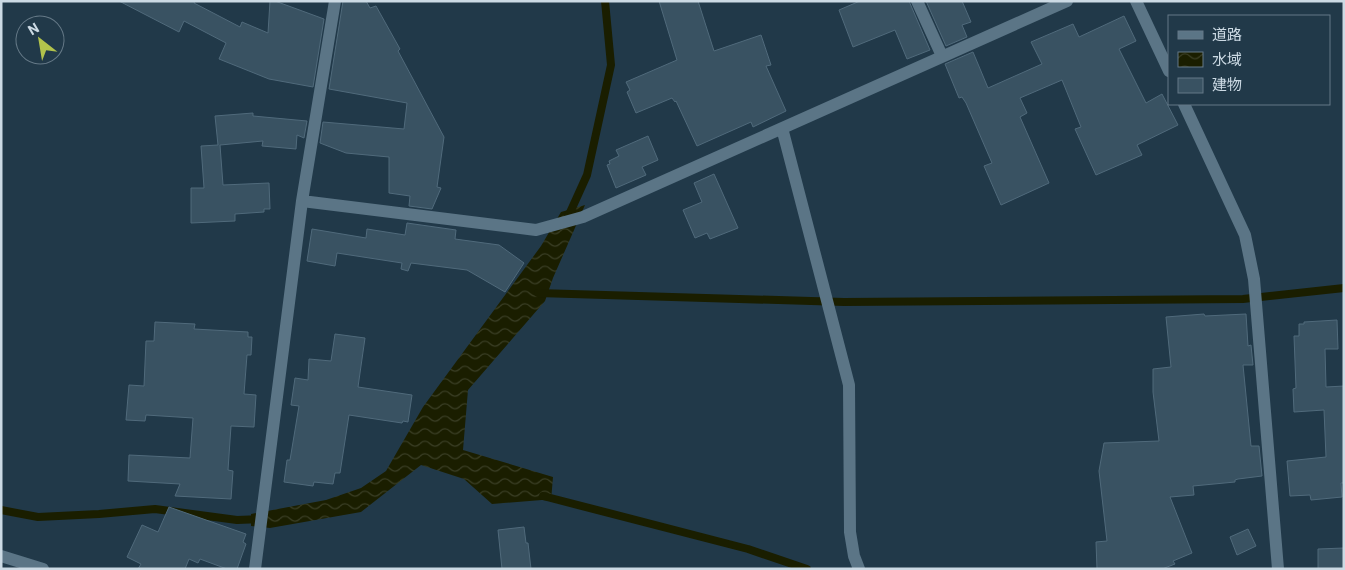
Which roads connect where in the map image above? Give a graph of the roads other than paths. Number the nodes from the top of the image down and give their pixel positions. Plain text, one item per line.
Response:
1 (335, 1) edge
2 (917, 1) edge
3 (1067, 1) edge
4 (1136, 1) edge
5 (942, 56) junction
6 (1168, 69) edge
7 (1184, 105) edge
8 (782, 128) junction
9 (302, 201) junction
10 (1, 556) edge
11 (43, 569) edge
12 (255, 569) edge
13 (859, 569) edge
14 (1278, 569) edge

1 - 9 street
2 - 5 street
3 - 5 street
4 - 6 street
5 - 8 street
7 - 14 street
8 - 9 street
8 - 13 street
9 - 12 street
10 - 11 street

